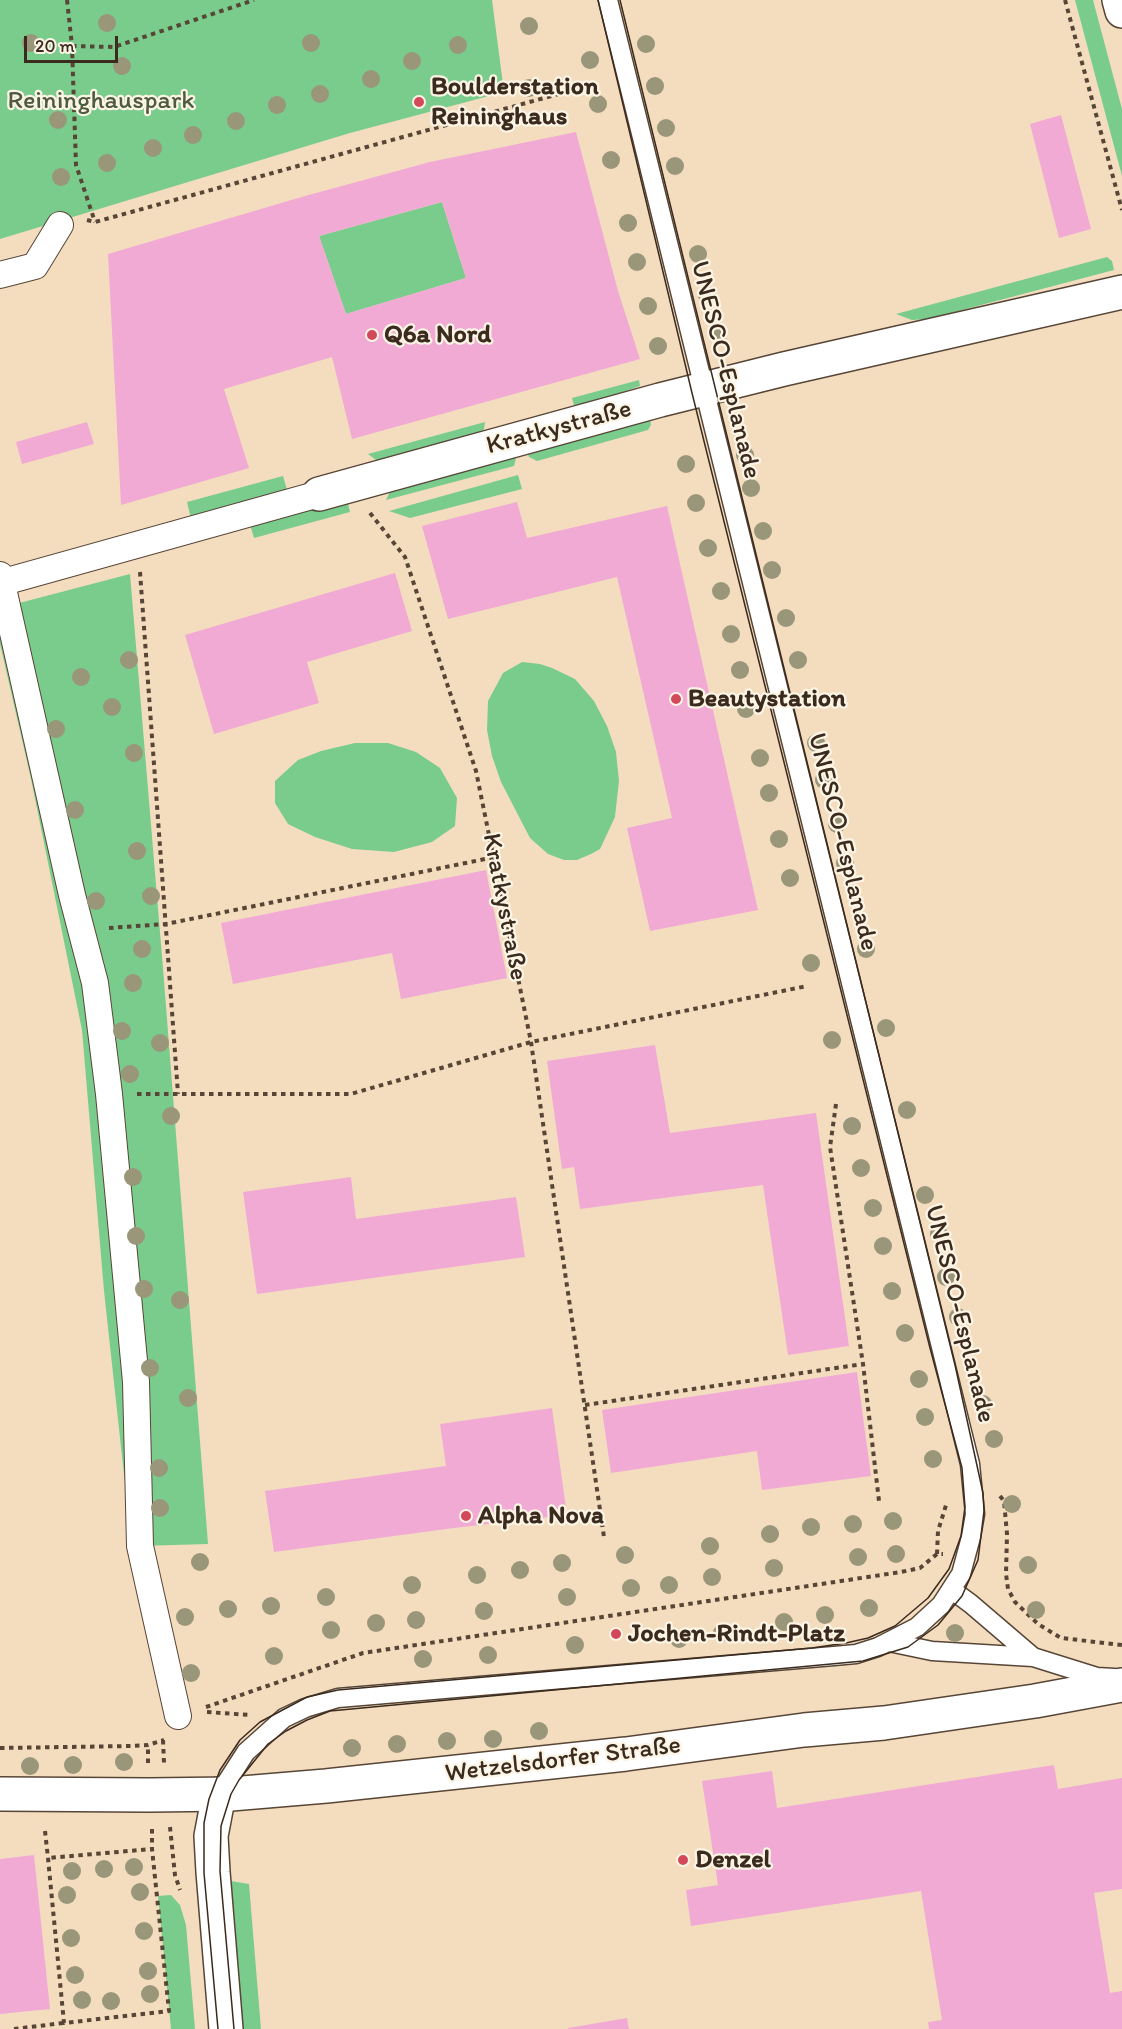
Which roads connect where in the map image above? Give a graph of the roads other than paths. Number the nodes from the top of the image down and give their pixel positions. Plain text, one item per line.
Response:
1 (608, 0) edge
2 (1119, 0) edge
3 (1122, 10) edge
4 (60, 225) road end
5 (0, 275) edge
6 (1122, 292) edge
7 (704, 390) junction
8 (319, 494) joint
9 (1, 580) edge
10 (952, 1590) junction
11 (889, 1642) junction
12 (1033, 1657) junction
13 (1122, 1679) edge
14 (1122, 1685) edge
15 (186, 1713) road end
16 (0, 1794) edge
17 (219, 1794) junction
18 (226, 2029) edge

1 - 7 lane, UNESCO-Esplanade
2 - 3 main road
4 - 5 street
6 - 7 main road, Kratkystraße
7 - 8 main road, Kratkystraße
7 - 10 lane, UNESCO-Esplanade
8 - 9 street, Kratkystraße
9 - 15 street
10 - 11 lane, UNESCO-Esplanade
10 - 12 lane
11 - 12 lane
11 - 17 lane
12 - 13 lane
14 - 17 main road, Wetzelsdorfer Straße
16 - 17 main road, Wetzelsdorfer Straße
17 - 18 main road

